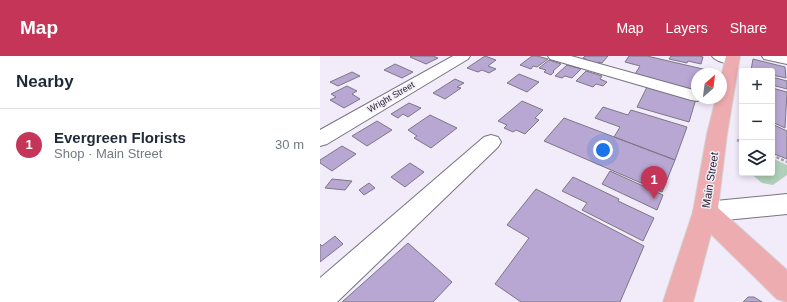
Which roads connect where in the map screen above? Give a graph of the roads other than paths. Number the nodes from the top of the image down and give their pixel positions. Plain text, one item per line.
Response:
1 (555, 56) edge
2 (769, 56) edge
3 (458, 57) edge
4 (728, 57) edge
5 (787, 60) edge
6 (724, 68) edge
7 (691, 94) edge
8 (714, 104) edge
9 (320, 139) edge
10 (491, 142) dead end
11 (787, 204) edge
12 (705, 212) junction
13 (787, 289) edge
14 (320, 298) edge
15 (678, 302) edge

1 - 7 street
2 - 5 street
3 - 9 street, Wright Street
4 - 6 main road, Main Street
8 - 12 main road, Main Street
10 - 14 street
11 - 12 street
12 - 13 main road
12 - 15 main road, Main Street

